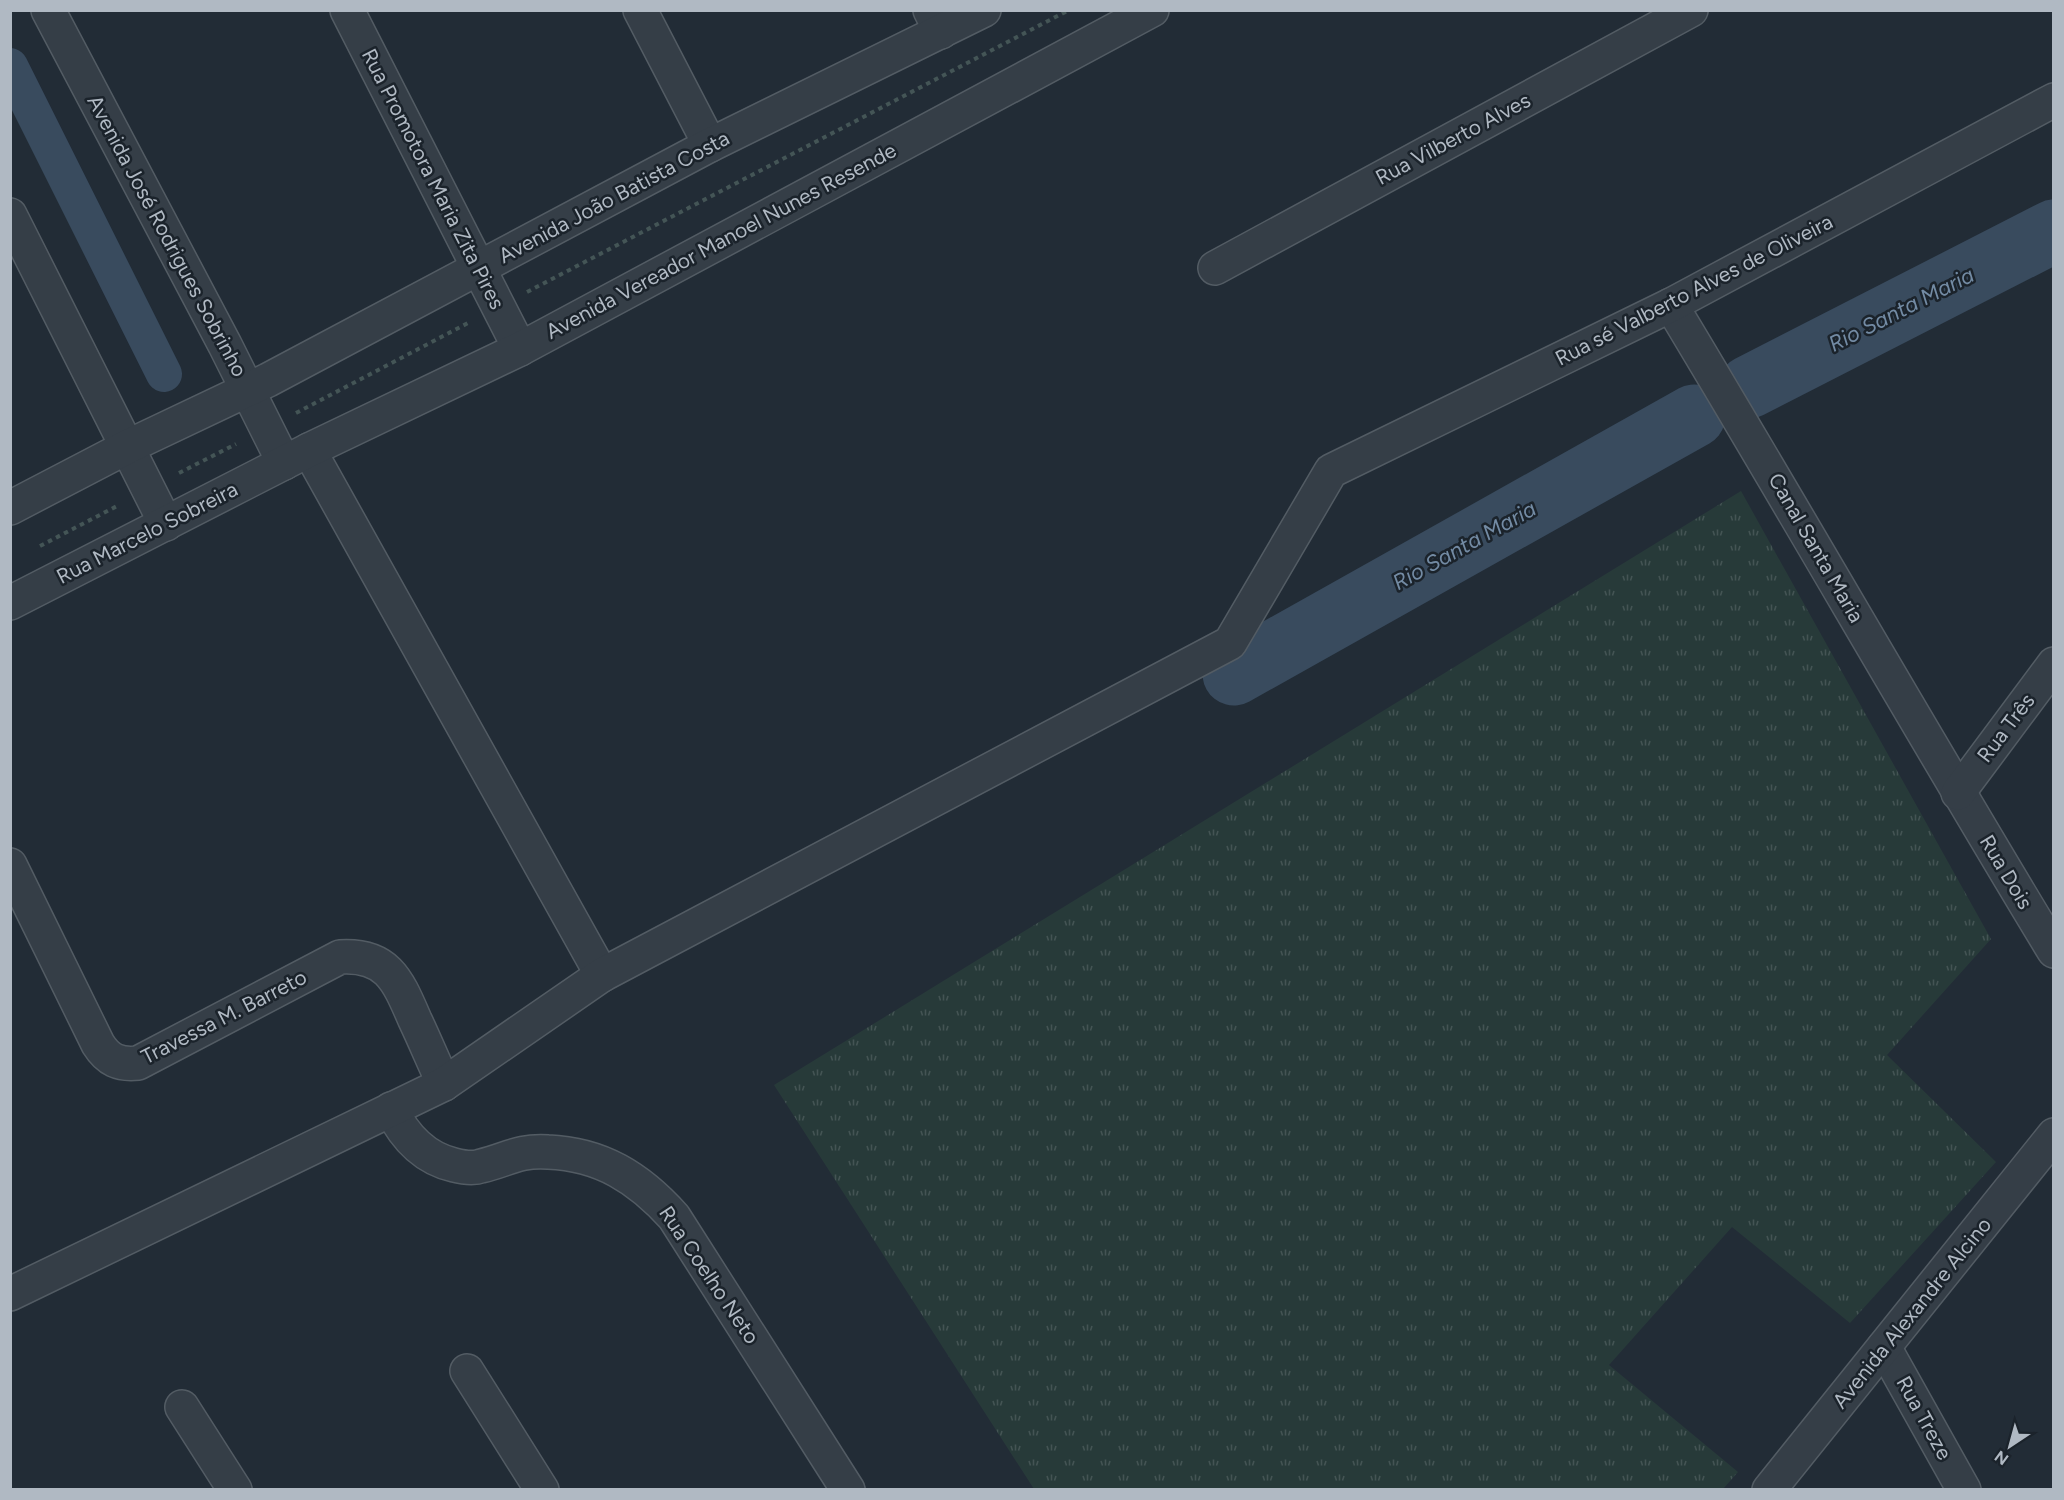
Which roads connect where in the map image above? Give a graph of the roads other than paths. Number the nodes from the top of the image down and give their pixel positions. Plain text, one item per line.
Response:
1 (48, 10) edge
2 (346, 10) edge
3 (640, 10) edge
4 (984, 10) edge
5 (1152, 10) edge
6 (1691, 10) edge
7 (935, 21) edge
8 (2054, 100) edge
9 (710, 145) junction
10 (10, 215) edge
11 (479, 268) junction
12 (1215, 268) dead end
13 (1671, 305) junction
14 (520, 349) junction
15 (248, 389) junction
16 (127, 447) junction
17 (297, 457) junction
18 (10, 508) edge
19 (165, 524) junction
20 (10, 603) edge
21 (2054, 664) edge
22 (1958, 793) junction
23 (10, 865) edge
24 (2054, 951) edge
25 (602, 975) junction
26 (444, 1084) junction
27 (391, 1109) junction
28 (2054, 1135) edge
29 (10, 1294) edge
30 (1884, 1347) junction
31 (467, 1371) dead end
32 (182, 1407) dead end
33 (235, 1490) edge
34 (542, 1490) edge
35 (848, 1490) edge
36 (1769, 1490) edge
37 (1964, 1490) edge

1 - 15 street, Avenida José Rodrigues Sobrinho
2 - 11 street, Rua Promotora Maria Zita Pires
3 - 9 street
4 - 7 street, Avenida João Batista Costa
5 - 14 street, Avenida Vereador Manoel Nunes Resende
6 - 12 street, Rua Vilberto Alves
7 - 9 street, Avenida João Batista Costa
8 - 13 street, Rua sé Valberto Alves de Oliveira
9 - 11 street, Avenida João Batista Costa
10 - 16 street
11 - 14 street, Rua Promotora Maria Zita Pires
11 - 15 street, Avenida João Batista Costa
13 - 22 street, Canal Santa Maria
13 - 25 street, Rua sé Valberto Alves de Oliveira
14 - 17 street, Avenida Vereador Manoel Nunes Resende
15 - 16 street
15 - 17 street, Avenida José Rodrigues Sobrinho
16 - 18 street
16 - 19 street
17 - 19 street, Rua Marcelo Sobreira
17 - 25 street, Avenida José Rodrigues Sobrinho
19 - 20 street, Rua Marcelo Sobreira
21 - 22 street, Rua Três
22 - 24 street, Rua Dois
23 - 26 street, Travessa M. Barreto
25 - 26 street
26 - 27 street
27 - 29 street
27 - 35 street, Rua Coelho Neto
28 - 30 street, Avenida Alexandre Alcino
30 - 36 street, Avenida Alexandre Alcino
30 - 37 street, Rua Treze
31 - 34 street
32 - 33 street

